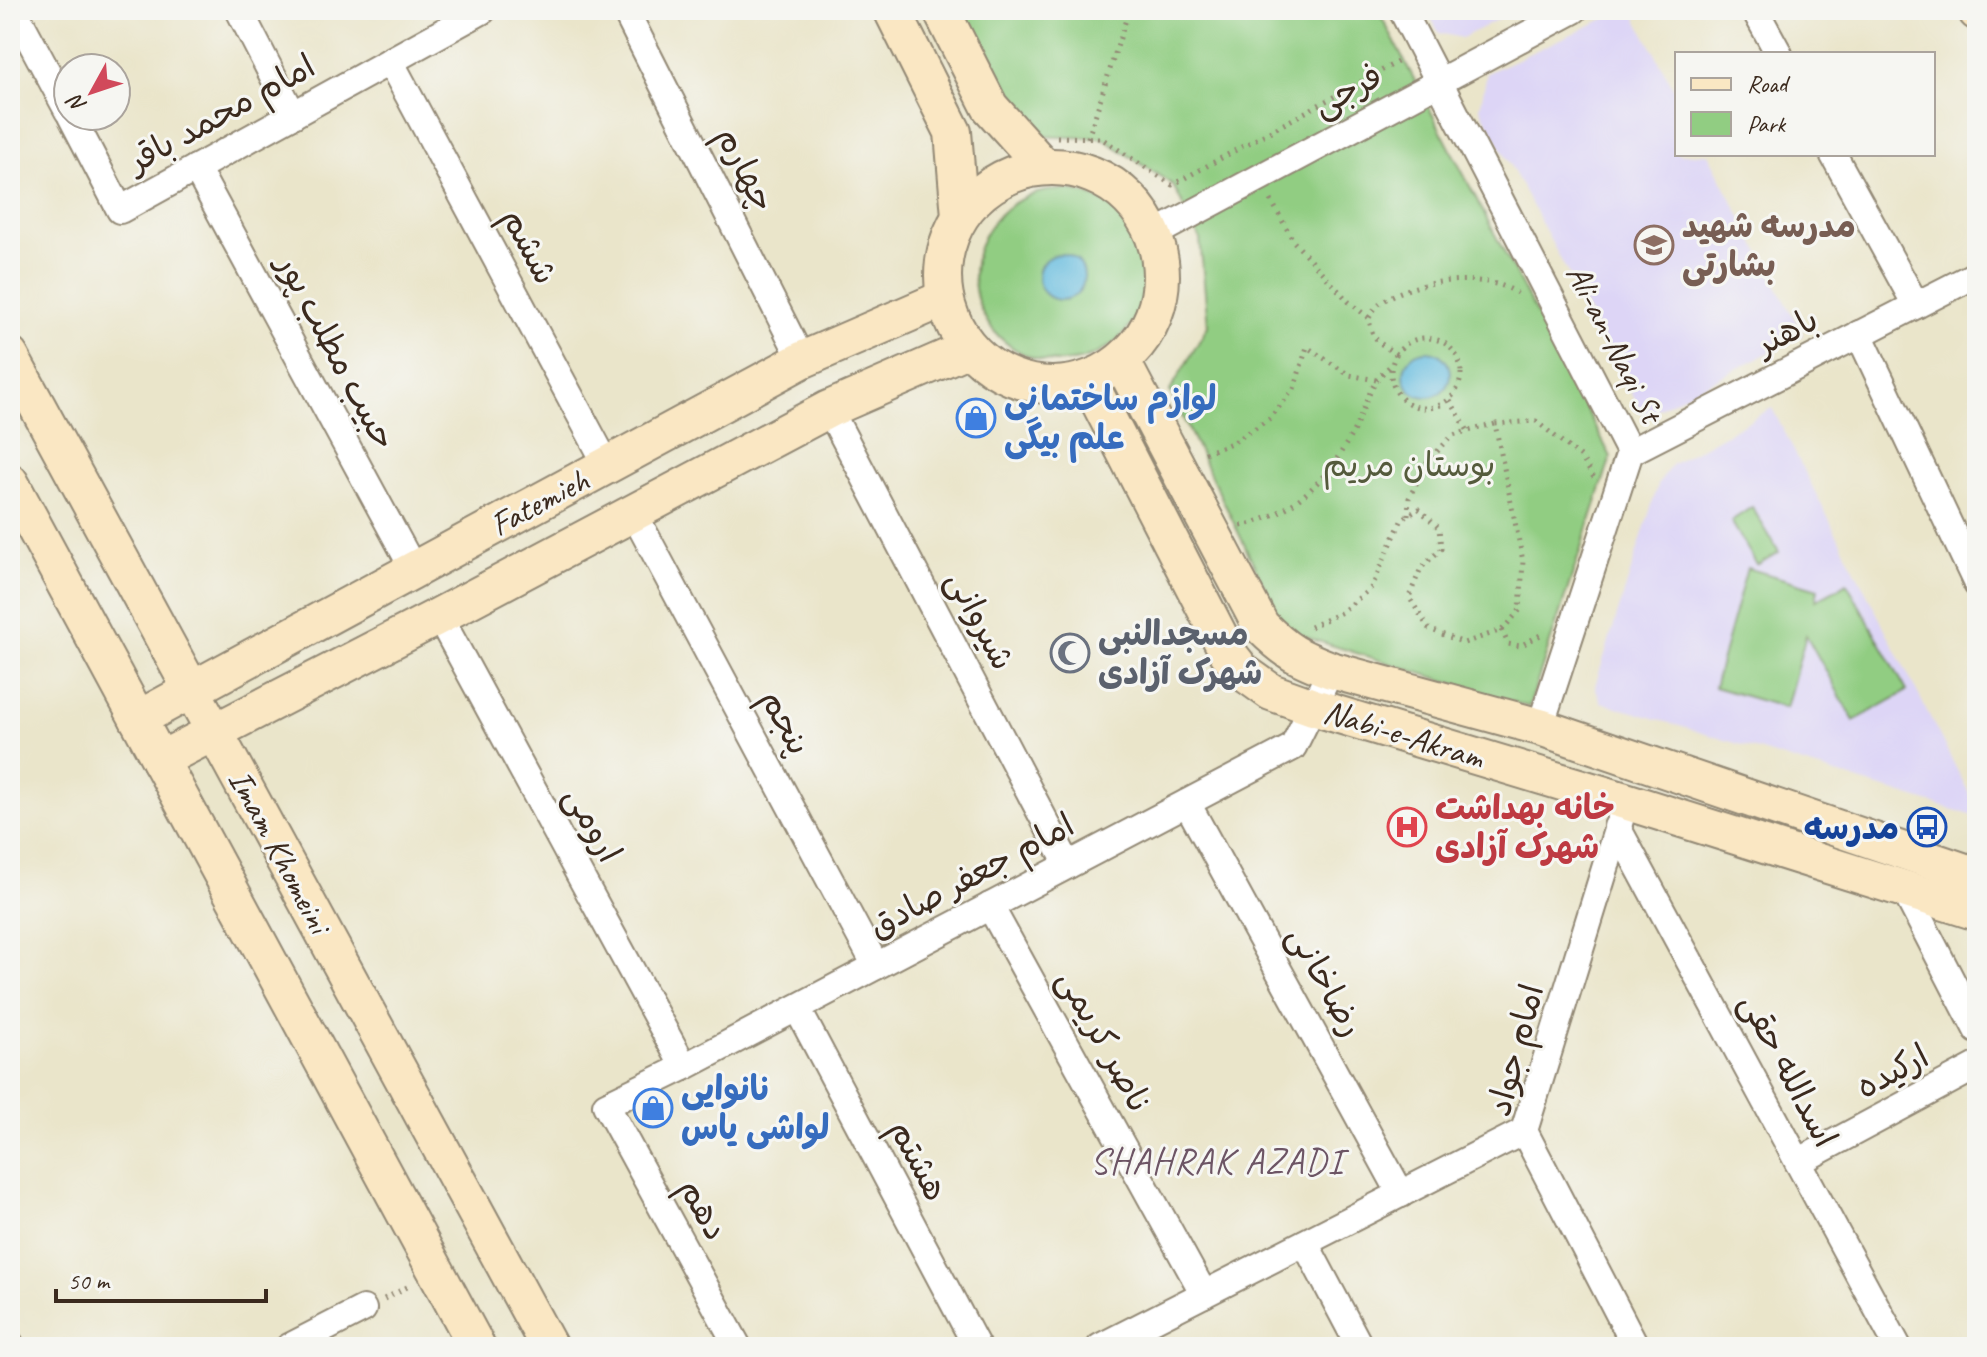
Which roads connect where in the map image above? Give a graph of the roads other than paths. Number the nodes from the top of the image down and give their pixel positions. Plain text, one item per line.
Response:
1 (14, 10) edge
2 (239, 10) edge
3 (483, 10) edge
4 (625, 10) edge
5 (892, 10) edge
6 (941, 10) edge
7 (1402, 10) edge
8 (1574, 10) edge
9 (1755, 10) edge
10 (1778, 52) edge
11 (390, 61) junction
12 (1441, 81) junction
13 (52, 82) edge
14 (293, 115) junction
15 (79, 132) edge
16 (1044, 151) junction
17 (1834, 156) edge
18 (196, 168) junction
19 (960, 216) junction
20 (1154, 234) junction
21 (1977, 274) edge
22 (945, 298) junction
23 (1916, 305) junction
24 (1859, 334) junction
25 (969, 348) junction
26 (10, 356) edge
27 (802, 360) junction
28 (1122, 362) junction
29 (1088, 380) junction
30 (829, 409) junction
31 (1630, 452) junction
32 (607, 465) junction
33 (12, 489) edge
34 (633, 512) junction
35 (414, 570) junction
36 (1977, 584) edge
37 (439, 616) junction
38 (1331, 670) junction
39 (191, 691) junction
40 (1313, 707) junction
41 (138, 719) junction
42 (1540, 727) junction
43 (216, 732) junction
44 (160, 760) junction
45 (1187, 803) junction
46 (1621, 814) junction
47 (1068, 865) junction
48 (1977, 876) edge
49 (1904, 889) junction
50 (990, 906) junction
51 (1977, 912) edge
52 (876, 966) junction
53 (797, 1008) junction
54 (1977, 1030) edge
55 (1977, 1066) edge
56 (684, 1067) junction
57 (606, 1105) joint
58 (1524, 1131) junction
59 (1798, 1162) junction
60 (1401, 1194) junction
61 (1305, 1243) junction
62 (1204, 1294) junction
63 (363, 1309) road end
64 (289, 1347) edge
65 (477, 1347) edge
66 (549, 1347) edge
67 (738, 1347) edge
68 (977, 1347) edge
69 (1100, 1347) edge
70 (1360, 1347) edge
71 (1636, 1347) edge
72 (1898, 1347) edge

1 - 13 street
2 - 14 street
3 - 11 street, امام محمد باقر
4 - 27 street, چهارم
5 - 19 street
6 - 16 street
7 - 12 street, Ali-an-Naqi St
8 - 12 street, فرجی
9 - 10 street
11 - 14 street, امام محمد باقر
11 - 32 street, ششم
12 - 20 street, فرجی
12 - 31 street, Ali-an-Naqi St
14 - 18 street, امام محمد باقر
15 - 18 street, امام محمد باقر
16 - 19 street
16 - 20 street
17 - 23 street
18 - 35 street, حبیب مطلب پور
19 - 22 street
20 - 28 street
21 - 23 street, باهنر
22 - 25 street
22 - 27 street, Fatemieh
23 - 24 street, باهنر
24 - 31 street, باهنر
24 - 36 street
25 - 29 street
25 - 30 street, Fatemieh
26 - 39 street, Imam Khomeini
27 - 32 street, Fatemieh
28 - 29 street
28 - 38 street, Nabi-e-Akram
29 - 40 street, Nabi-e-Akram
30 - 34 street, Fatemieh
30 - 47 street, شیروانی
31 - 42 street, Ali-an-Naqi St
32 - 35 street, Fatemieh
33 - 41 street, Imam Khomeini
34 - 37 street, Fatemieh
34 - 52 street, پنجم
35 - 39 street, Fatemieh
37 - 43 street, Fatemieh
37 - 56 street, ارومی
38 - 40 street, امام جعفر صادق
38 - 42 street, Nabi-e-Akram
39 - 41 street, Fatemieh
39 - 43 street, Imam Khomeini
40 - 45 street, امام جعفر صادق
40 - 46 street, Nabi-e-Akram
41 - 44 street, Imam Khomeini
42 - 48 street, Nabi-e-Akram
43 - 44 street, Fatemieh
43 - 66 street, Imam Khomeini
44 - 65 street, Imam Khomeini
45 - 47 street, امام جعفر صادق
45 - 60 street, رضاخانی
46 - 49 street, Nabi-e-Akram
46 - 58 street, امام جواد
46 - 59 street, اسدالله حقی
47 - 50 street, امام جعفر صادق
49 - 51 street, Nabi-e-Akram
49 - 54 street
50 - 52 street, امام جعفر صادق
50 - 62 street, ناصر کریمی
52 - 53 street, امام جعفر صادق
53 - 56 street, امام جعفر صادق
53 - 68 street, هشتم
55 - 59 street, ارکیده
56 - 57 street, امام جعفر صادق
57 - 67 street, دهم
58 - 60 street
58 - 71 street, امام جواد
59 - 72 street, اسدالله حقی
60 - 61 street
61 - 62 street
61 - 70 street
62 - 69 street
63 - 64 street

